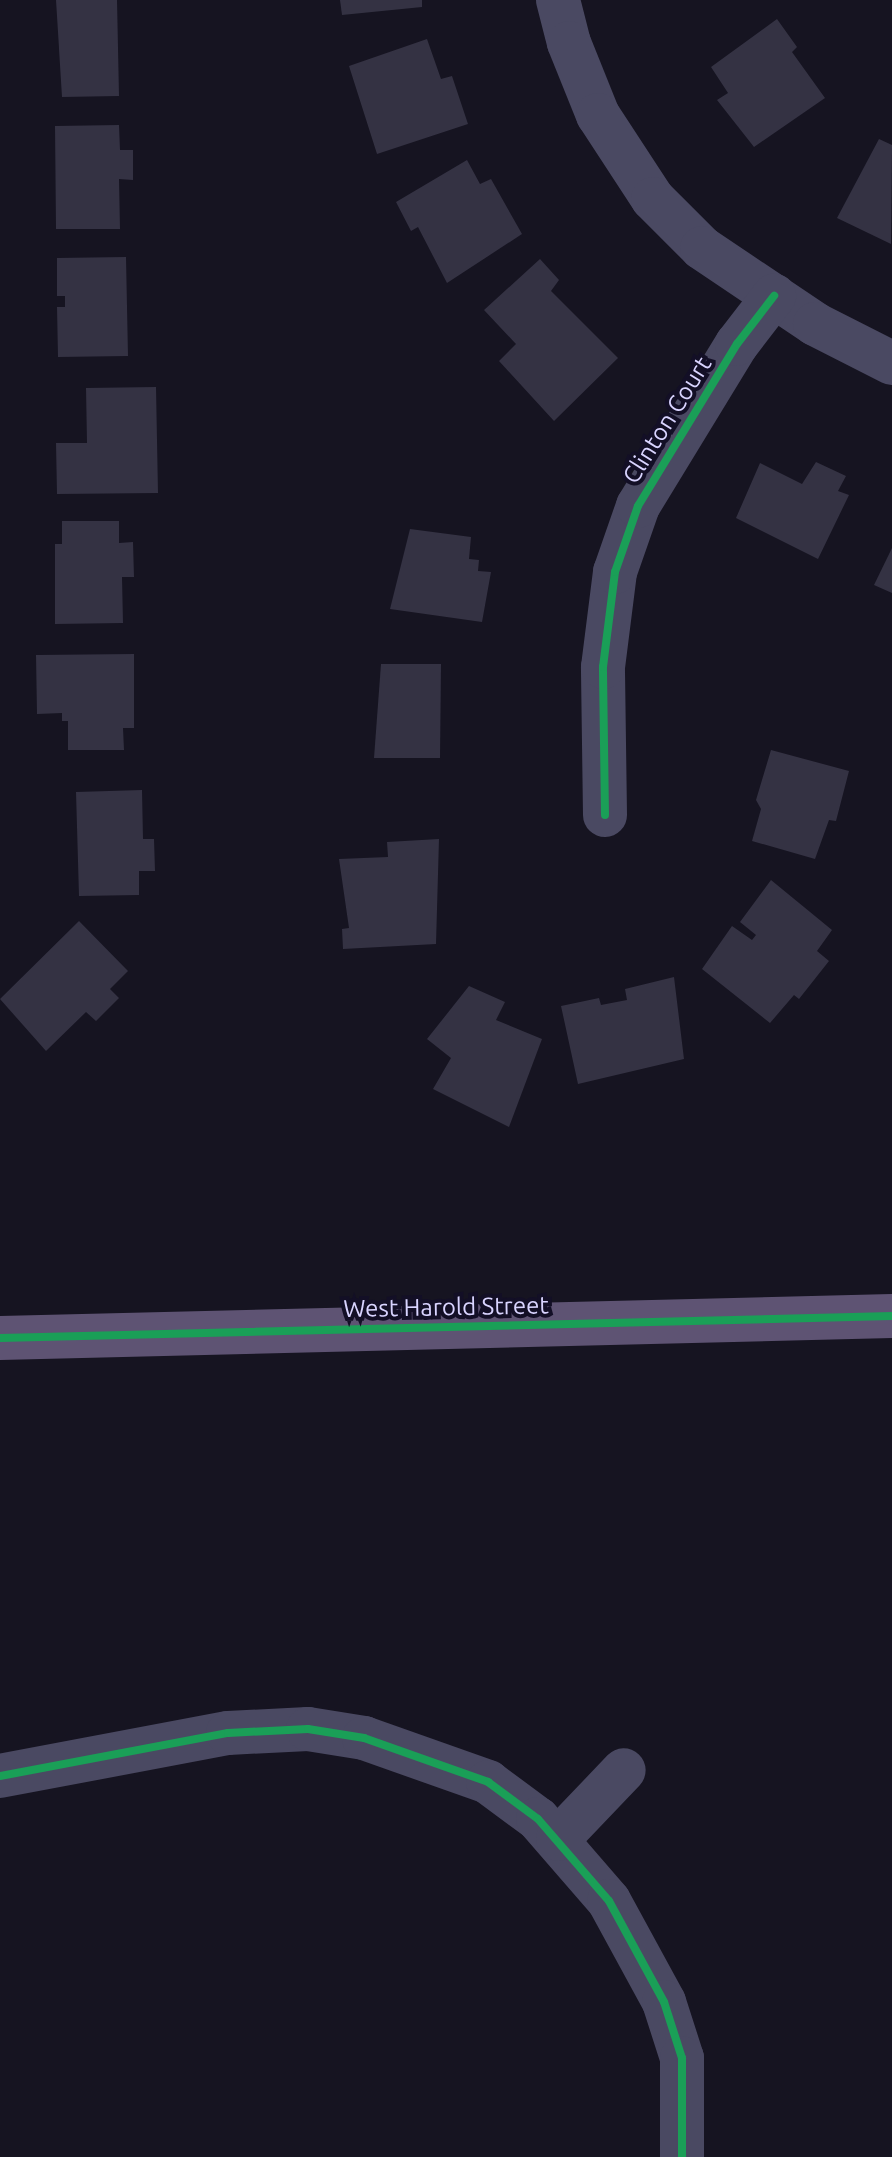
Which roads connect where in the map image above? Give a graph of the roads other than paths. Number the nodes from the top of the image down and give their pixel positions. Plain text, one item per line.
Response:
1 (558, 0) edge
2 (774, 296) junction
3 (892, 363) edge
4 (605, 815) dead end
5 (892, 1316) edge
6 (0, 1338) edge
7 (624, 1770) dead end
8 (0, 1776) edge
9 (558, 1839) junction
10 (682, 2157) edge

1 - 2 street
2 - 3 street
2 - 4 street, Clinton Court
5 - 6 main road, West Harold Street
7 - 9 street
8 - 9 street
9 - 10 street

